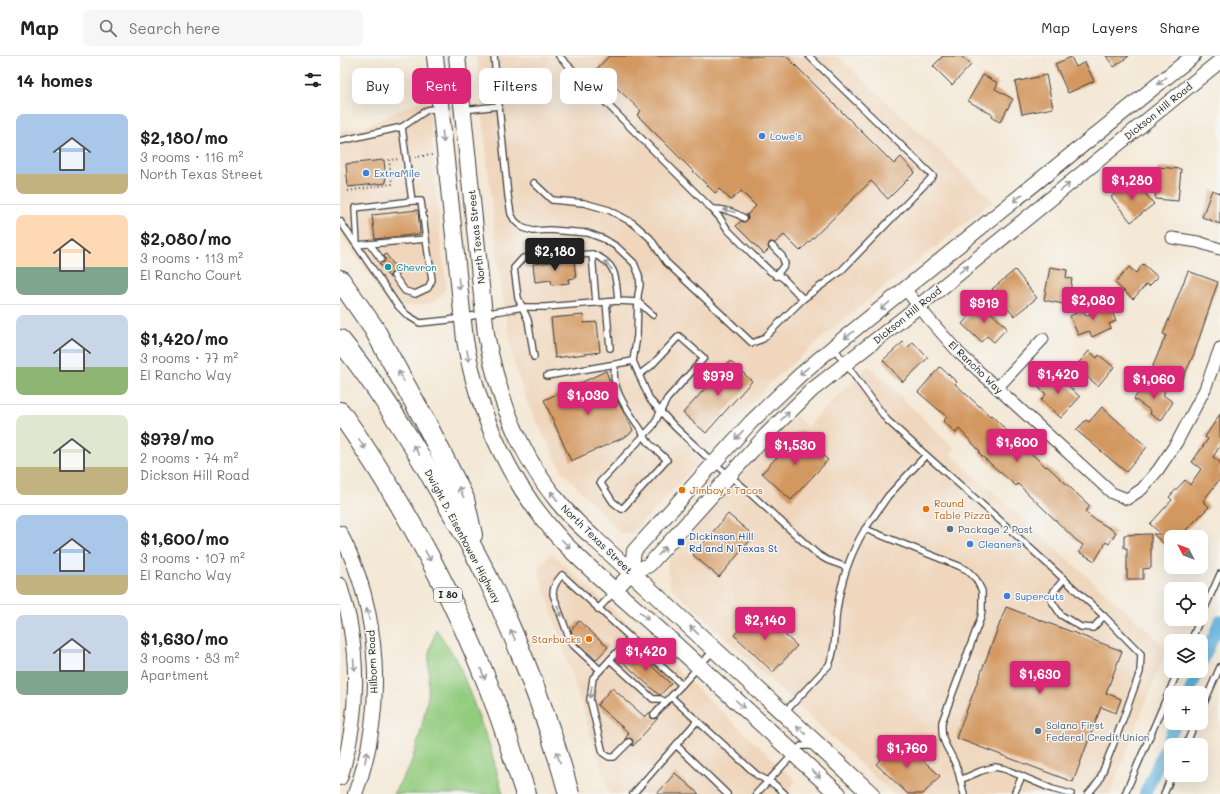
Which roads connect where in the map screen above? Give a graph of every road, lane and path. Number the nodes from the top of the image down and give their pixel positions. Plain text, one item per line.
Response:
1 (435, 56) edge
2 (457, 56) edge
3 (494, 56) edge
4 (560, 56) edge
5 (809, 56) edge
6 (1193, 56) edge
7 (1220, 61) edge
8 (499, 106) junction
9 (440, 108) junction
10 (463, 110) junction
11 (402, 127) junction
12 (340, 141) edge
13 (435, 154) dead end
14 (406, 158) junction
15 (534, 183) dead end
16 (348, 191) dead end
17 (412, 201) junction
18 (712, 209) junction
19 (744, 218) dead end
20 (340, 221) edge
21 (1172, 238) dead end
22 (426, 239) junction
23 (370, 244) junction
24 (357, 245) junction
25 (772, 246) dead end
26 (1220, 249) edge
27 (592, 254) junction
28 (381, 259) dead end
29 (394, 276) dead end
30 (776, 276) junction
31 (340, 280) edge
32 (905, 289) junction
33 (803, 299) junction
34 (618, 301) junction
35 (606, 302) junction
36 (638, 302) junction
37 (596, 303) junction
38 (919, 306) junction
39 (523, 307) junction
40 (484, 314) junction
41 (653, 315) dead end
42 (462, 318) junction
43 (1043, 339) dead end
44 (340, 340) edge
45 (833, 347) junction
46 (610, 348) dead end
47 (1220, 348) edge
48 (534, 357) dead end
49 (633, 361) junction
50 (845, 363) junction
51 (615, 365) junction
52 (639, 375) junction
53 (547, 376) dead end
54 (997, 388) junction
55 (660, 411) junction
56 (340, 412) edge
57 (643, 436) junction
58 (926, 455) junction
59 (714, 463) junction
60 (730, 475) junction
61 (865, 529) junction
62 (340, 533) edge
63 (476, 557) junction
64 (846, 567) junction
65 (631, 573) junction
66 (1220, 574) edge
67 (1064, 580) junction
68 (340, 585) edge
69 (615, 590) junction
70 (1208, 602) edge
71 (598, 609) junction
72 (1104, 616) junction
73 (630, 638) junction
74 (714, 650) junction
75 (610, 660) junction
76 (699, 666) junction
77 (1220, 667) edge
78 (600, 670) junction
79 (1175, 678) edge
80 (682, 685) junction
81 (1208, 694) edge
82 (671, 697) junction
83 (666, 702) junction
84 (784, 714) junction
85 (654, 715) dead end
86 (697, 721) junction
87 (629, 742) dead end
88 (676, 745) junction
89 (818, 745) junction
90 (794, 753) junction
91 (1022, 776) junction
92 (340, 778) edge
93 (960, 780) junction
94 (768, 781) junction
95 (1169, 782) edge
96 (1051, 791) edge
97 (355, 794) edge
98 (526, 794) edge
99 (569, 794) edge
100 (633, 794) edge
101 (727, 794) edge
102 (756, 794) edge
103 (784, 794) edge
104 (838, 794) edge
105 (871, 794) edge
106 (964, 794) edge
107 (1014, 794) edge
108 (1071, 794) edge
109 (1088, 794) edge
110 (1125, 794) edge
111 (1164, 794) edge

1 - 9 main road
2 - 10 main road, North Texas Street
3 - 8 lane
4 - 18 lane
5 - 33 lane
6 -> 32 street, Dickson Hill Road
38 -> 7 street, Dickson Hill Road
8 - 10 lane
8 - 36 lane
9 - 11 lane
9 -> 42 main road
10 - 40 main road, North Texas Street
11 - 12 lane
11 - 14 lane
13 - 14 path
14 - 16 path
14 - 17 lane
15 - 33 lane
17 - 22 lane
17 - 24 lane
19 -> 18 lane
18 - 30 lane
20 - 24 lane
21 - 26 street
22 - 23 lane
22 - 29 lane
23 - 24 lane
23 - 28 lane
24 - 42 lane
25 - 30 lane
34 -> 27 lane
27 - 37 lane
27 - 39 lane
30 - 33 lane
63 -> 31 highway
32 - 38 street, El Rancho Way
32 -> 45 street, Dickson Hill Road
34 - 35 lane
34 - 36 lane
35 - 37 lane
35 - 46 lane
36 - 41 lane
36 - 49 lane
37 - 39 lane
38 - 50 street, Dickson Hill Road
38 - 54 street, El Rancho Way
39 - 40 lane
39 - 48 lane
40 - 42 lane
65 -> 40 main road, North Texas Street
42 -> 69 main road
43 - 54 street
63 -> 44 highway, Dwight D. Eisenhower Highway
45 - 50 lane
45 -> 59 street, Dickson Hill Road
47 - 54 street, El Rancho Way
49 - 51 lane
49 - 52 lane
50 - 58 lane
60 -> 50 street, Dickson Hill Road
51 - 53 lane
51 - 57 lane
52 - 55 lane
52 - 55 lane
55 - 57 lane
55 - 59 lane
56 -> 98 highway, I 80
57 - 57 lane
58 - 61 lane
58 - 67 lane
59 - 60 lane
59 - 65 street, Dickson Hill Road
60 - 64 lane
65 -> 60 street, Dickson Hill Road
61 - 64 lane
61 - 93 lane
97 -> 62 street, Hilborn Road
99 -> 63 highway, Dwight D. Eisenhower Highway
64 - 84 lane
65 - 69 street, Dickson Hill Road
74 -> 65 main road, North Texas Street
66 - 70 lane
67 - 72 lane
67 - 72 lane
68 -> 92 street, Hilborn Road
69 - 71 lane
69 -> 76 main road
71 - 73 lane
71 -> 78 lane
72 - 109 lane
73 - 75 lane
73 - 80 lane
74 - 76 lane
74 - 84 main road, North Texas Street
75 - 78 lane
75 - 83 lane
76 - 80 lane
76 -> 90 main road
77 - 81 lane
78 -> 87 lane
79 - 110 lane
80 - 82 lane
82 - 83 lane
82 - 86 lane
83 - 85 lane
89 -> 84 main road, North Texas Street
86 - 88 lane
86 - 94 lane
88 - 100 lane
88 - 101 lane
89 - 90 lane
89 - 105 main road, North Texas Street
90 - 94 lane
90 -> 104 main road
91 - 93 lane
91 - 96 lane
91 - 107 lane
93 - 106 lane
94 - 102 lane
94 - 103 lane
95 - 111 lane
96 - 108 lane

